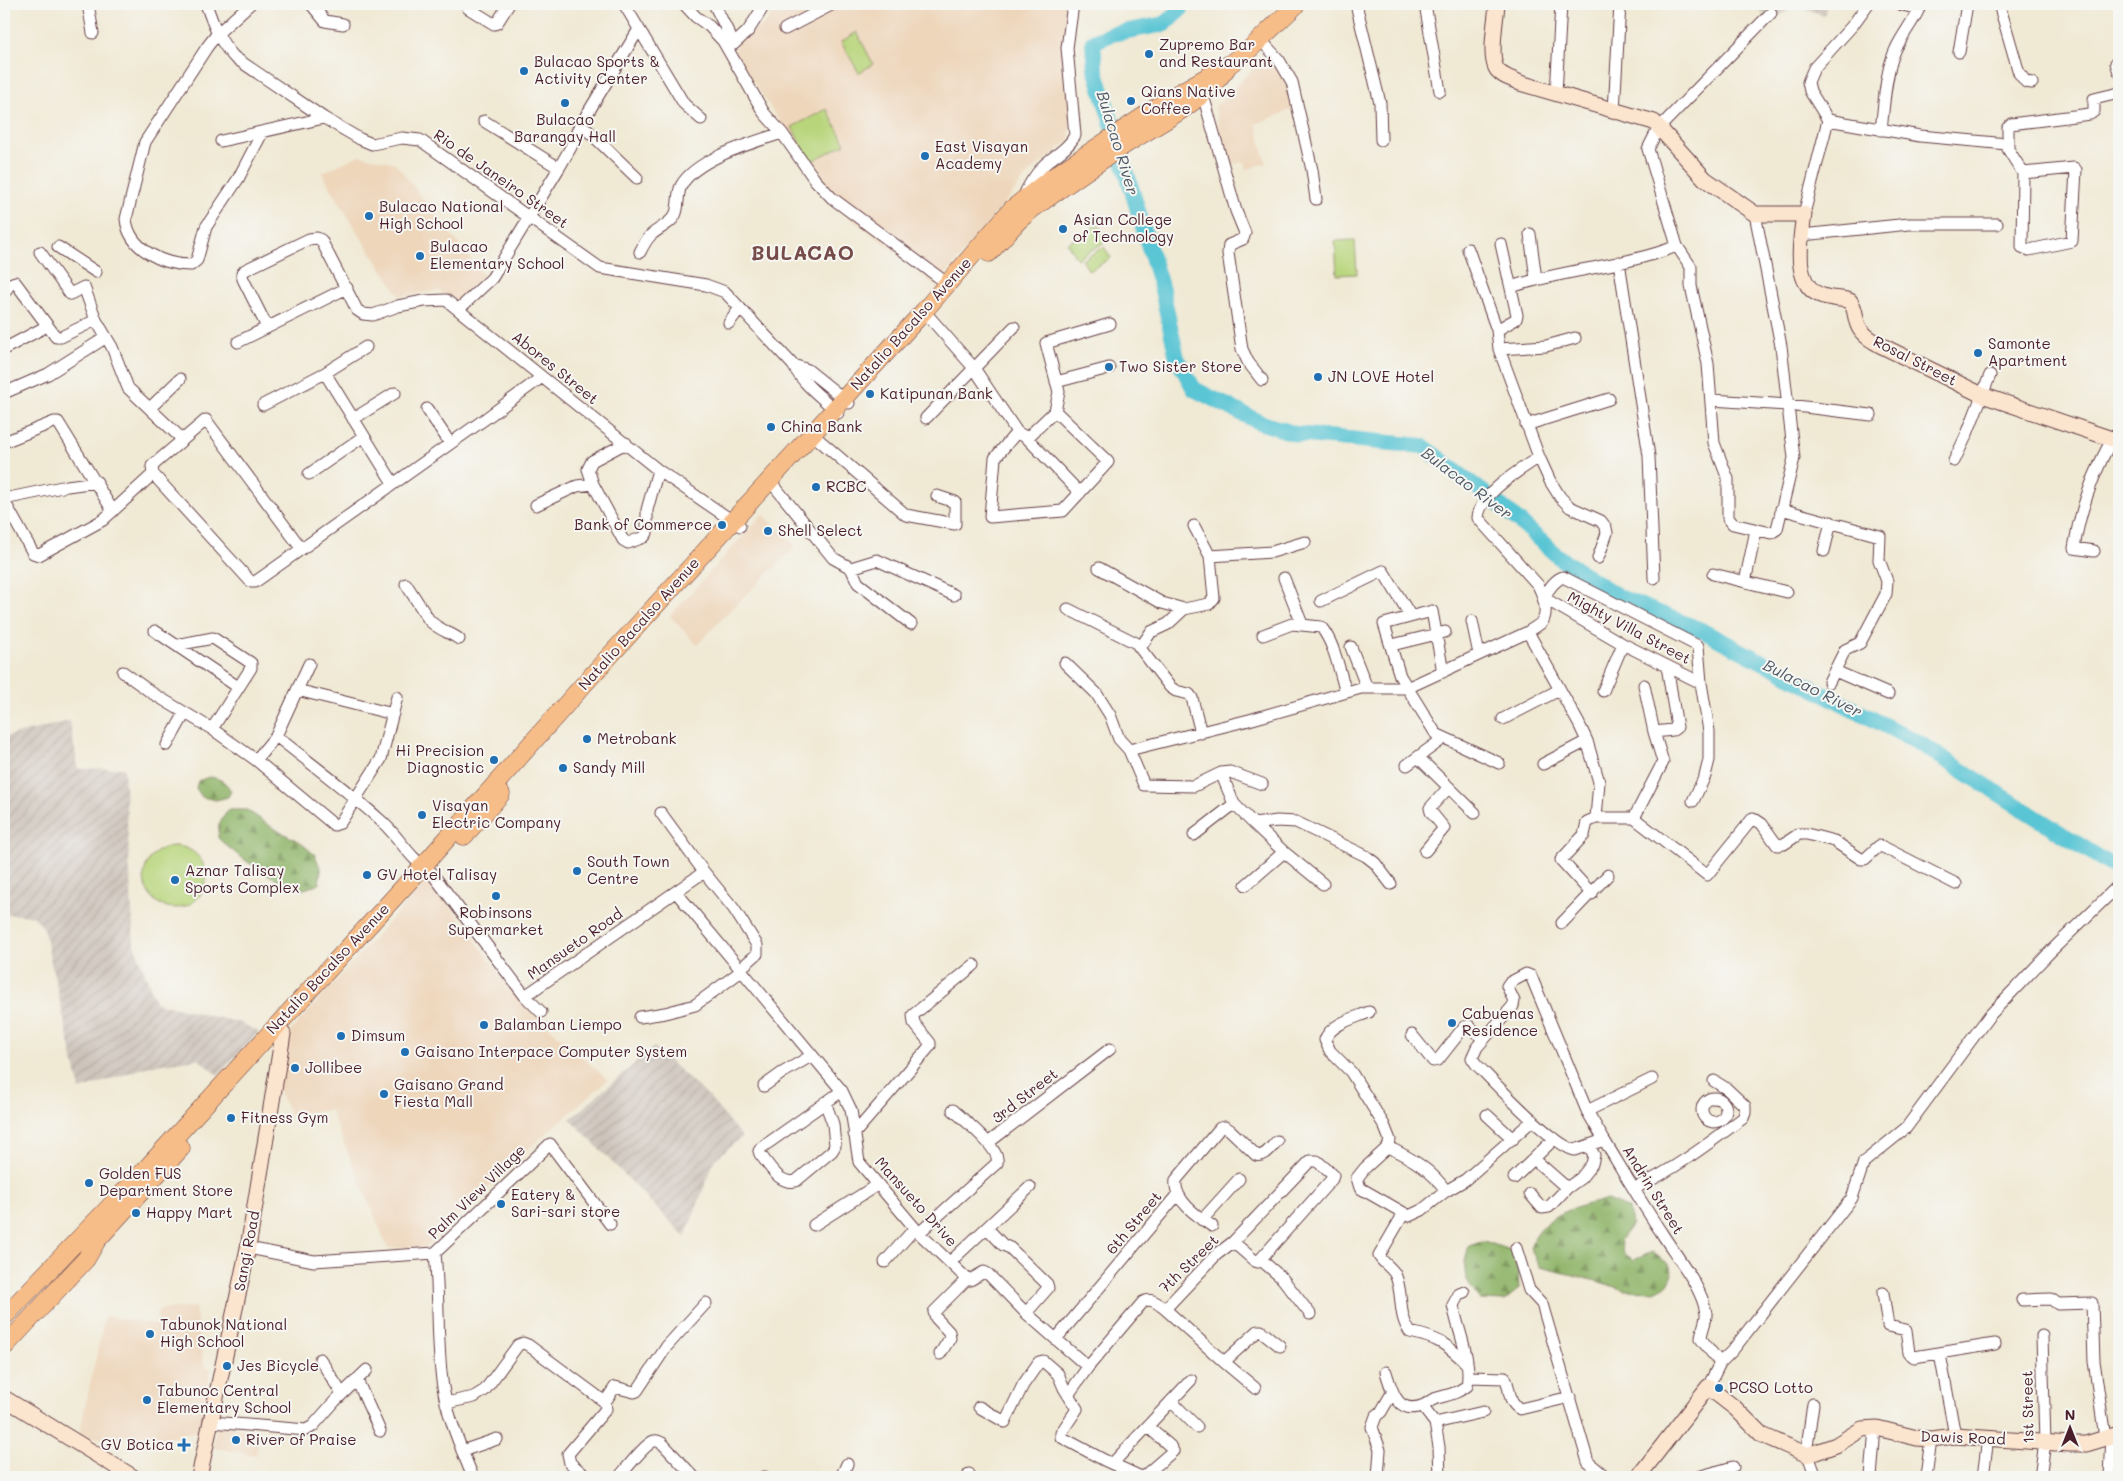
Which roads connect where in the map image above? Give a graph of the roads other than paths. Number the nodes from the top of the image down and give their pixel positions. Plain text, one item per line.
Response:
1 (88, 4) edge
2 (206, 4) edge
3 (250, 4) edge
4 (311, 4) edge
5 (467, 4) edge
6 (509, 4) edge
7 (624, 4) edge
8 (684, 4) edge
9 (714, 4) edge
10 (833, 4) edge
11 (1073, 4) edge
12 (1297, 4) edge
13 (1356, 4) edge
14 (1424, 4) edge
15 (1497, 4) edge
16 (1561, 4) edge
17 (1620, 4) edge
18 (1868, 4) edge
19 (1899, 4) edge
20 (1966, 4) edge
21 (1999, 4) edge
22 (760, 6) edge
23 (1920, 6) edge
24 (1771, 13) dead end
25 (343, 24) dead end
26 (638, 29) junction
27 (785, 29) dead end
28 (94, 33) dead end
29 (217, 34) junction
30 (1260, 39) junction
31 (1959, 52) dead end
32 (2119, 62) edge
33 (2119, 72) edge
34 (2032, 83) dead end
35 (1199, 89) junction
36 (1440, 91) dead end
37 (2119, 93) edge
38 (1556, 94) junction
39 (1614, 111) junction
40 (324, 118) junction
41 (701, 119) dead end
42 (1828, 120) junction
43 (484, 121) dead end
44 (581, 124) junction
45 (1658, 129) junction
46 (1881, 130) junction
47 (262, 133) junction
48 (782, 133) junction
49 (1381, 140) dead end
50 (221, 142) dead end
51 (2008, 144) junction
52 (559, 168) junction
53 (2023, 172) junction
54 (637, 178) dead end
55 (1316, 199) dead end
56 (1028, 204) junction
57 (1755, 214) junction
58 (1804, 214) junction
59 (528, 217) junction
60 (1997, 224) dead end
61 (1530, 234) dead end
62 (1802, 235) junction
63 (1502, 244) dead end
64 (1677, 246) junction
65 (1468, 249) dead end
66 (40, 252) dead end
67 (640, 252) dead end
68 (1619, 262) junction
69 (50, 266) junction
70 (96, 272) dead end
71 (1536, 279) junction
72 (948, 284) junction
73 (1511, 287) junction
74 (347, 288) junction
75 (4, 293) edge
76 (740, 308) junction
77 (459, 309) junction
78 (928, 315) junction
79 (96, 320) junction
80 (730, 323) dead end
81 (1110, 324) dead end
82 (47, 326) junction
83 (266, 327) junction
84 (1014, 327) dead end
85 (1497, 330) junction
86 (105, 338) junction
87 (1575, 338) dead end
88 (238, 342) dead end
89 (366, 347) dead end
90 (4, 348) edge
91 (1499, 348) junction
92 (974, 368) junction
93 (1109, 368) dead end
94 (325, 373) junction
95 (1990, 375) dead end
96 (542, 377) junction
97 (180, 379) dead end
98 (1262, 380) dead end
99 (1056, 382) junction
100 (4, 393) edge
101 (394, 393) dead end
102 (1982, 395) junction
103 (1609, 399) dead end
104 (1712, 400) junction
105 (262, 405) dead end
106 (1788, 405) junction
107 (842, 407) junction
108 (150, 408) junction
109 (427, 409) dead end
110 (1055, 411) junction
111 (1871, 415) dead end
112 (926, 418) dead end
113 (353, 419) junction
114 (1526, 425) junction
115 (1022, 435) junction
116 (364, 436) junction
117 (182, 439) junction
118 (2116, 439) edge
119 (819, 440) junction
120 (4, 442) edge
121 (626, 443) junction
122 (450, 444) junction
123 (1539, 457) junction
124 (1954, 460) dead end
125 (658, 470) junction
126 (153, 474) junction
127 (309, 474) dead end
128 (97, 482) junction
129 (394, 482) junction
130 (593, 484) junction
131 (776, 488) junction
132 (1080, 493) junction
133 (937, 496) dead end
134 (4, 500) edge
135 (536, 505) dead end
136 (1781, 509) junction
137 (113, 511) junction
138 (1830, 522) junction
139 (736, 524) junction
140 (1194, 526) dead end
141 (1756, 530) junction
142 (1305, 542) dead end
143 (301, 548) junction
144 (1824, 551) dead end
145 (2094, 551) dead end
146 (1210, 556) junction
147 (1598, 558) dead end
148 (851, 568) junction
149 (1099, 568) dead end
150 (1713, 574) dead end
151 (1284, 578) dead end
152 (1654, 578) dead end
153 (1745, 582) junction
154 (406, 584) dead end
155 (1787, 592) dead end
156 (954, 595) dead end
157 (1544, 598) junction
158 (1321, 601) dead end
159 (1068, 609) dead end
160 (1184, 609) junction
161 (1410, 616) junction
162 (1472, 621) dead end
163 (911, 624) dead end
164 (1302, 624) junction
165 (155, 631) dead end
166 (1528, 632) junction
167 (1441, 633) junction
168 (1263, 635) dead end
169 (459, 639) dead end
170 (1396, 644) dead end
171 (1624, 644) junction
172 (176, 645) junction
173 (1351, 647) dead end
174 (1140, 648) junction
175 (1479, 654) junction
176 (1065, 663) dead end
177 (309, 664) dead end
178 (1667, 666) junction
179 (1834, 671) junction
180 (123, 672) dead end
181 (1443, 672) junction
182 (1829, 682) dead end
183 (1701, 683) junction
184 (1644, 685) dead end
185 (238, 687) junction
186 (1367, 688) junction
187 (1407, 688) junction
188 (297, 690) junction
189 (1559, 690) junction
190 (1603, 691) dead end
191 (1346, 692) junction
192 (1888, 694) dead end
193 (397, 697) dead end
194 (185, 713) junction
195 (393, 714) junction
196 (1503, 719) dead end
197 (212, 729) junction
198 (1654, 732) junction
199 (1201, 733) junction
200 (276, 736) junction
201 (1444, 738) junction
202 (1587, 742) junction
203 (168, 745) dead end
204 (1129, 750) junction
205 (1418, 758) junction
206 (256, 760) junction
207 (1499, 763) dead end
208 (1543, 764) dead end
209 (1407, 765) dead end
210 (1221, 774) junction
211 (1262, 784) dead end
212 (1449, 787) junction
213 (356, 799) junction
214 (1693, 801) dead end
215 (1234, 804) junction
216 (661, 812) dead end
217 (1475, 813) dead end
218 (1596, 818) junction
219 (1634, 818) junction
220 (1254, 824) junction
221 (1194, 835) dead end
222 (1425, 851) dead end
223 (1284, 852) junction
224 (426, 869) junction
225 (704, 872) junction
226 (1608, 875) dead end
227 (1323, 884) dead end
228 (1392, 884) dead end
229 (1956, 884) dead end
230 (1246, 885) dead end
231 (2116, 889) edge
232 (676, 892) junction
233 (1592, 894) junction
234 (1562, 923) dead end
235 (974, 965) dead end
236 (740, 971) junction
237 (525, 996) junction
238 (541, 1012) dead end
239 (1369, 1012) dead end
240 (640, 1017) dead end
241 (279, 1030) junction
242 (1412, 1035) dead end
243 (1480, 1043) junction
244 (1110, 1049) dead end
245 (811, 1056) junction
246 (1652, 1079) dead end
247 (1714, 1081) dead end
248 (764, 1086) dead end
249 (842, 1091) junction
250 (826, 1102) junction
251 (953, 1110) dead end
252 (1587, 1111) junction
253 (1487, 1115) dead end
254 (1533, 1120) junction
255 (1720, 1120) dead end
256 (1726, 1130) junction
257 (854, 1134) junction
258 (1513, 1139) junction
259 (1554, 1139) junction
260 (1604, 1140) junction
261 (1277, 1141) dead end
262 (988, 1143) junction
263 (1589, 1146) junction
264 (1388, 1147) junction
265 (1534, 1159) junction
266 (1514, 1178) dead end
267 (1239, 1179) dead end
268 (877, 1184) junction
269 (1030, 1187) dead end
270 (1567, 1188) junction
271 (1635, 1188) junction
272 (1446, 1191) junction
273 (1530, 1194) dead end
274 (1177, 1195) junction
275 (1404, 1213) junction
276 (610, 1224) dead end
277 (814, 1226) dead end
278 (987, 1228) junction
279 (917, 1230) junction
280 (92, 1236) junction
281 (1233, 1242) junction
282 (248, 1248) junction
283 (1516, 1248) dead end
284 (435, 1253) junction
285 (1261, 1260) junction
286 (885, 1262) dead end
287 (950, 1262) junction
288 (967, 1279) junction
289 (1464, 1292) dead end
290 (1883, 1293) dead end
291 (2022, 1300) dead end
292 (706, 1303) dead end
293 (1165, 1309) junction
294 (5, 1312) edge
295 (1026, 1313) junction
296 (1310, 1314) dead end
297 (4, 1333) edge
298 (2042, 1336) dead end
299 (1056, 1338) junction
300 (1995, 1344) dead end
301 (1280, 1346) dead end
302 (4, 1347) edge
303 (940, 1354) dead end
304 (1940, 1354) junction
305 (320, 1359) dead end
306 (1224, 1362) junction
307 (1720, 1363) junction
308 (1467, 1364) junction
309 (1088, 1367) junction
310 (367, 1370) dead end
311 (1386, 1372) dead end
312 (1468, 1376) junction
313 (357, 1380) junction
314 (1191, 1380) dead end
315 (1708, 1387) junction
316 (1255, 1388) dead end
317 (1392, 1393) junction
318 (342, 1394) junction
319 (1068, 1395) junction
320 (1570, 1397) junction
321 (4, 1398) edge
322 (605, 1402) junction
323 (1171, 1402) junction
324 (446, 1403) junction
325 (1813, 1404) dead end
326 (1422, 1406) junction
327 (979, 1407) dead end
328 (1483, 1412) dead end
329 (212, 1422) junction
330 (1435, 1423) junction
331 (1148, 1427) junction
332 (1197, 1427) dead end
333 (1875, 1428) junction
334 (380, 1431) dead end
335 (1955, 1436) junction
336 (2112, 1436) edge
337 (1988, 1438) junction
338 (497, 1439) dead end
339 (1931, 1439) junction
340 (2045, 1443) junction
341 (462, 1451) junction
342 (1807, 1454) junction
343 (1113, 1463) junction
344 (847, 1464) dead end
345 (1733, 1467) dead end
346 (2113, 1473) edge
347 (1645, 1475) edge
348 (133, 1477) edge
349 (199, 1477) edge
350 (473, 1477) edge
351 (587, 1477) edge
352 (619, 1477) edge
353 (694, 1477) edge
354 (841, 1477) edge
355 (1142, 1477) edge
356 (1378, 1477) edge
357 (1440, 1477) edge
358 (1606, 1477) edge
359 (1698, 1477) edge
360 (1816, 1477) edge
361 (1871, 1477) edge
362 (1926, 1477) edge
363 (1983, 1477) edge
364 (2040, 1477) edge

1 - 28 street
2 - 29 street, Rio de Janeiro Street
3 - 29 street
4 - 25 street
5 - 6 street
7 - 26 street
8 - 48 street
9 - 22 street
10 - 27 street
11 - 56 street
12 - 30 main road, Natalio Bacalso Avenue
13 - 49 street
14 - 36 street
15 - 38 street
16 - 38 street
17 - 39 street
18 - 42 street
19 - 23 street
20 - 31 street
21 - 34 street
23 - 46 street
24 - 45 street
26 - 41 street
26 - 44 street
29 - 40 street, Rio de Janeiro Street
29 - 47 street
30 - 35 main road, Natalio Bacalso Avenue
30 - 55 street
32 - 33 street
35 - 56 main road, Natalio Bacalso Avenue
35 - 98 street
37 - 51 street
38 - 39 street
39 - 45 street
40 - 47 street
40 - 59 street, Rio de Janeiro Street
42 - 46 street
42 - 58 street, Rosal Street
43 - 52 street
44 - 52 street
44 - 54 street
45 - 57 street
45 - 64 street
46 - 51 street
47 - 50 street
48 - 67 street
48 - 72 street
51 - 53 street
52 - 59 street
53 - 53 street
56 - 72 main road, Natalio Bacalso Avenue
56 - 78 main road, Natalio Bacalso Avenue
57 - 58 street
57 - 106 street
58 - 62 street, Rosal Street
59 - 76 street, Rio de Janeiro Street
59 - 77 street
60 - 62 street
61 - 71 street
62 - 102 street, Rosal Street
63 - 73 street
64 - 68 street
64 - 104 street
65 - 85 street
66 - 69 street
68 - 71 street
68 - 152 street
69 - 70 street
69 - 79 street
71 - 73 street
72 - 78 main road, Natalio Bacalso Avenue
73 - 85 street
74 - 77 street, Abores Street
74 - 83 street
74 - 83 street, Abores Street
75 - 82 street
76 - 80 street
76 - 107 street, Rio de Janeiro Street
77 - 96 street, Abores Street
78 - 92 street
78 - 107 main road, Natalio Bacalso Avenue
79 - 82 street
79 - 86 street
81 - 99 street
82 - 90 street
83 - 88 street
84 - 92 street
85 - 91 street
86 - 100 street
86 - 108 street
87 - 91 street
89 - 94 street
91 - 114 street
92 - 112 street
92 - 115 street
93 - 99 street
94 - 105 street
94 - 113 street
95 - 102 street
96 - 121 street, Abores Street
96 - 122 street
97 - 108 street
99 - 110 street
101 - 113 street
102 - 118 street, Rosal Street
102 - 124 street
103 - 114 street
104 - 106 street
104 - 141 street
106 - 111 street
106 - 136 street
107 - 119 main road, Natalio Bacalso Avenue
107 - 139 main road, Natalio Bacalso Avenue
108 - 117 street
109 - 122 street
110 - 115 street
110 - 132 street
113 - 116 street
114 - 123 street
115 - 132 street
115 - 132 street
116 - 127 street
116 - 129 street
117 - 126 street
117 - 143 street
118 - 145 street
119 - 131 main road, Natalio Bacalso Avenue
119 - 133 street
120 - 128 street
121 - 125 street, Abores Street
121 - 130 street
122 - 129 street
123 - 147 street
123 - 157 street
125 - 130 street
125 - 139 street, Abores Street
126 - 137 street
126 - 143 street
128 - 134 street
128 - 137 street
129 - 143 street
130 - 135 street
131 - 139 main road, Natalio Bacalso Avenue
131 - 148 street
134 - 137 street
136 - 138 street
136 - 141 street
138 - 144 street
138 - 179 street
139 - 224 main road, Natalio Bacalso Avenue
140 - 146 street
141 - 153 street
142 - 146 street
146 - 160 street
148 - 156 street
148 - 163 street
149 - 160 street
150 - 153 street
151 - 164 street
153 - 155 street
154 - 169 street
157 - 166 street
157 - 171 street, Mighty Villa Street
157 - 183 street
158 - 161 street
159 - 174 street
160 - 174 street
161 - 167 street
161 - 187 street
162 - 175 street
164 - 168 street
164 - 191 street
165 - 172 street
166 - 175 street
166 - 189 street
167 - 170 street
167 - 181 street
171 - 178 street, Mighty Villa Street
171 - 190 street
172 - 185 street
172 - 185 street
173 - 186 street
174 - 199 street
175 - 181 street
176 - 204 street
177 - 188 street
178 - 183 street, Mighty Villa Street
178 - 198 street
179 - 182 street
179 - 192 street
180 - 194 street
181 - 187 street
183 - 214 street
184 - 198 street
185 - 197 street
186 - 187 street
186 - 191 street
187 - 201 street
188 - 195 street
188 - 200 street
189 - 196 street
189 - 202 street
191 - 199 street
193 - 195 street
194 - 197 street
194 - 203 street
195 - 213 street
197 - 206 street
198 - 219 street
199 - 204 street
200 - 206 street
200 - 213 street, Mansueto Road
201 - 205 street
201 - 207 street
202 - 208 street
202 - 218 street
204 - 210 street
205 - 209 street
205 - 212 street
206 - 213 street
210 - 211 street
210 - 215 street
212 - 217 street
212 - 222 street
213 - 224 street, Mansueto Road
215 - 220 street
215 - 221 street
216 - 225 street
218 - 219 street
218 - 233 street
219 - 229 street
220 - 223 street
220 - 228 street
223 - 227 street
223 - 230 street
224 - 237 street, Mansueto Road
224 - 241 main road, Natalio Bacalso Avenue
225 - 232 street, Mansueto Road
225 - 236 street
226 - 233 street
231 - 307 street
232 - 236 street, Mansueto Drive
232 - 237 street, Mansueto Road
233 - 234 street
235 - 257 street
236 - 240 street
236 - 245 street, Mansueto Drive
237 - 238 street
239 - 264 street
241 - 280 main road, Natalio Bacalso Avenue
241 - 282 street, Sangi Road
242 - 243 street
243 - 252 street
243 - 254 street, Andrin Street
244 - 262 street, 3rd Street
245 - 248 street
245 - 249 street, Mansueto Drive
246 - 252 street
247 - 256 street
249 - 250 street
249 - 257 street, Mansueto Drive
250 - 250 street
251 - 262 street
252 - 260 street
253 - 258 street
254 - 258 street
254 - 259 street, Andrin Street
255 - 256 street
256 - 271 street
257 - 268 street, Mansueto Drive
258 - 272 street
259 - 263 street, Andrin Street
259 - 265 street
260 - 263 street, Andrin Street
260 - 271 street, Andrin Street
261 - 274 street, 6th Street
262 - 279 street, 3rd Street
263 - 270 street
264 - 272 street
264 - 275 street
265 - 266 street
265 - 270 street
267 - 274 street
268 - 277 street
268 - 279 street, Mansueto Drive
269 - 278 street
270 - 273 street
271 - 307 street, Andrin Street
272 - 275 street
274 - 299 street, 6th Street
275 - 308 street
276 - 284 street, Palm View Village
278 - 287 street
278 - 295 street
279 - 286 street
279 - 287 street, Mansueto Drive
280 - 294 main road, Natalio Bacalso Avenue
280 - 297 main road, Natalio Bacalso Avenue
280 - 302 main road, Natalio Bacalso Avenue
281 - 285 street
281 - 285 street, 7th Street
281 - 293 street, 7th Street
282 - 284 street, Palm View Village
282 - 329 street, Sangi Road
283 - 320 street
284 - 324 street, Palm View Village
285 - 296 street
287 - 288 street, Mansueto Drive
288 - 295 street
288 - 303 street
289 - 308 street
290 - 304 street
291 - 336 street
292 - 322 street
293 - 306 street
293 - 309 street, 7th Street
295 - 299 street
298 - 340 street, 1st Street
299 - 309 street
300 - 304 street
301 - 306 street
304 - 335 street
305 - 318 street
306 - 316 street
307 - 315 street
308 - 312 street
309 - 319 street, 7th Street
310 - 313 street
311 - 317 street
312 - 320 street
312 - 326 street
313 - 318 street
313 - 334 street
314 - 323 street
315 - 342 street
315 - 347 street
317 - 326 street
317 - 356 street
318 - 329 street
319 - 327 street
319 - 343 street
320 - 358 street
321 - 348 street
322 - 324 street
322 - 351 street
323 - 331 street
323 - 332 street
324 - 341 street, Palm View Village
325 - 342 street
326 - 330 street
328 - 330 street
329 - 349 street, Sangi Road
330 - 357 street
331 - 343 street
331 - 355 street
333 - 339 street, Dawis Road
333 - 342 street
333 - 361 street
335 - 337 street, Dawis Road
335 - 339 street, Dawis Road
336 - 340 street, Dawis Road
336 - 346 street
337 - 340 street, Dawis Road
337 - 363 street
338 - 341 street
339 - 362 street
340 - 364 street, 1st Street
341 - 350 street, Palm View Village
342 - 360 street
343 - 355 street
344 - 354 street
345 - 359 street
352 - 353 street

